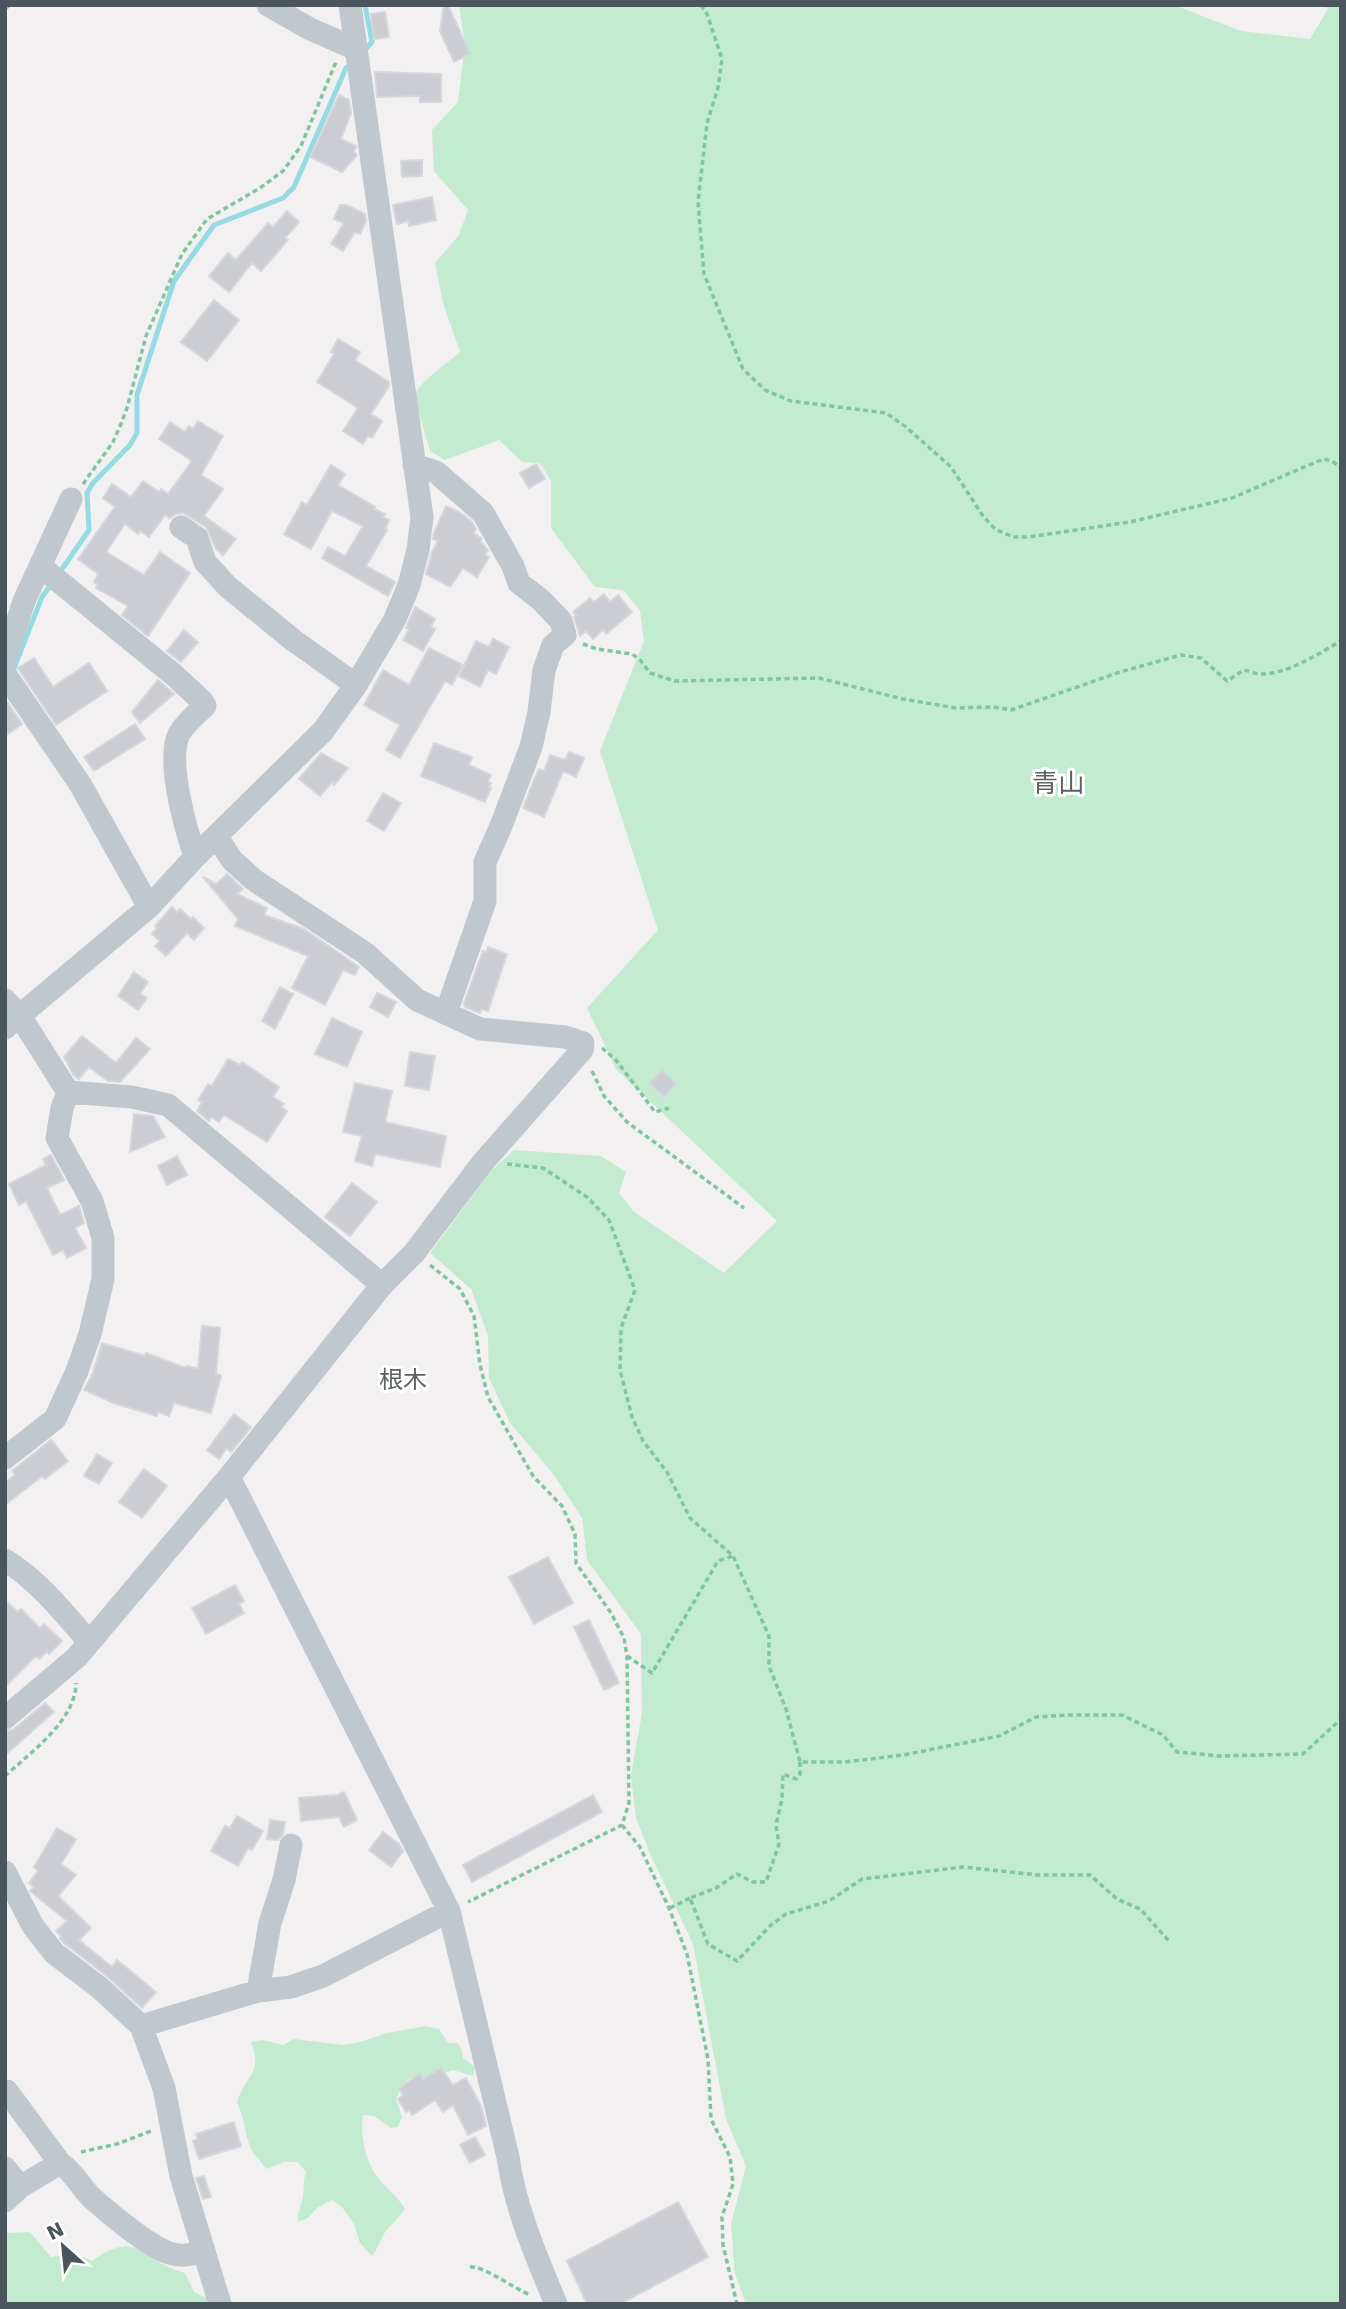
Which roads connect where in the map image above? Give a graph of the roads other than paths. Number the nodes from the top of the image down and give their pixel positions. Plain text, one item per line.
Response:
1 (268, 5) edge
2 (350, 5) edge
3 (350, 46) junction
4 (414, 465) junction
5 (71, 499) road end
6 (181, 527) dead end
7 (40, 566) junction
8 (5, 659) edge
9 (5, 674) edge
10 (356, 685) junction
11 (217, 837) junction
12 (195, 857) junction
13 (149, 906) junction
14 (446, 1013) junction
15 (10, 1015) edge
16 (68, 1092) junction
17 (382, 1285) junction
18 (5, 1458) edge
19 (229, 1477) junction
20 (5, 1560) edge
21 (83, 1649) junction
22 (5, 1718) edge
23 (291, 1845) dead end
24 (5, 1872) edge
25 (449, 1911) junction
26 (258, 1992) junction
27 (141, 2026) junction
28 (7, 2091) dead end
29 (60, 2163) junction
30 (5, 2168) edge
31 (13, 2194) edge
32 (204, 2251) junction
33 (545, 2301) edge
34 (220, 2304) edge

1 - 3 street
2 - 3 street
3 - 4 street
4 - 10 street
4 - 14 street
5 - 7 street
6 - 10 street
7 - 8 street
7 - 12 street
9 - 13 street
10 - 11 street
11 - 12 street
11 - 14 street
12 - 13 street
13 - 15 street
14 - 17 street
15 - 16 street
16 - 17 street
16 - 18 street
17 - 19 street
19 - 21 street
19 - 25 street
20 - 21 street
21 - 22 street
23 - 26 street
24 - 27 street
25 - 26 street
25 - 33 street
26 - 27 street
27 - 32 street
28 - 29 street
29 - 31 street
29 - 32 street
30 - 31 street
32 - 34 street

